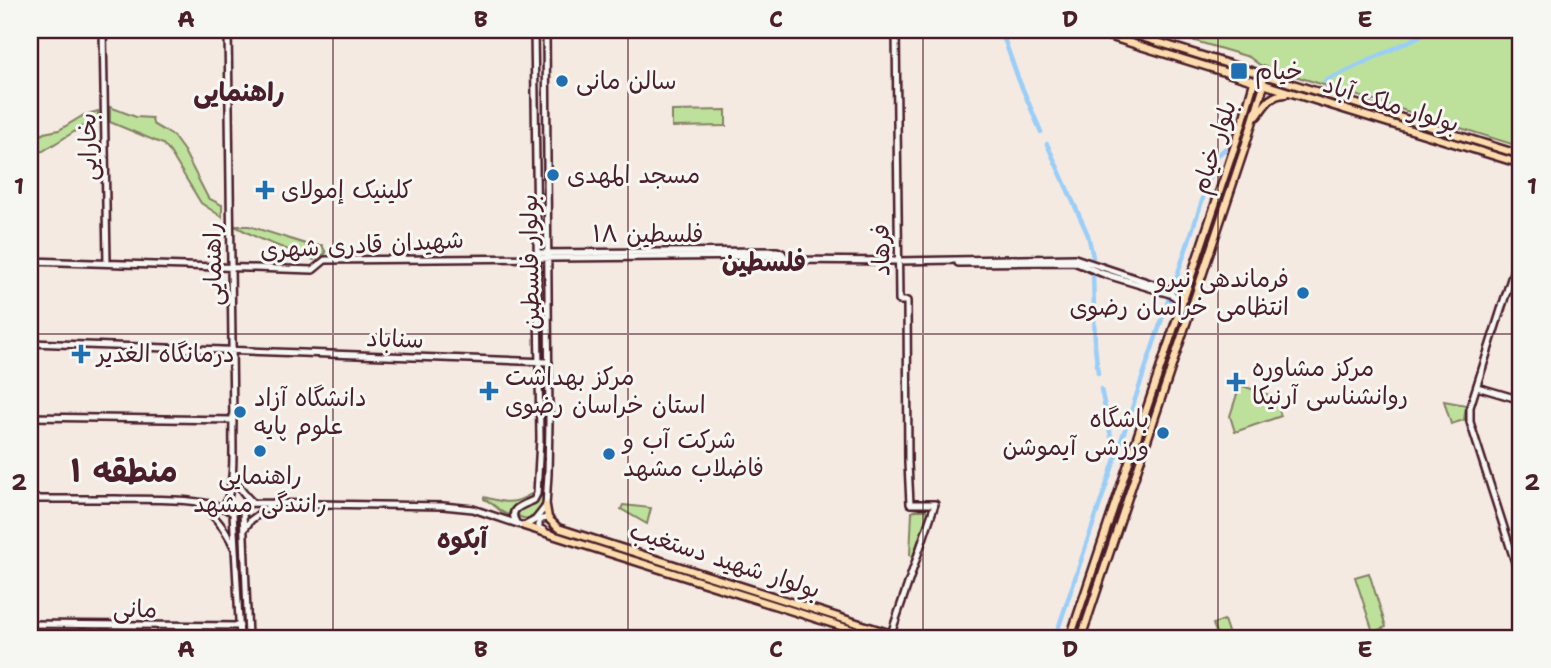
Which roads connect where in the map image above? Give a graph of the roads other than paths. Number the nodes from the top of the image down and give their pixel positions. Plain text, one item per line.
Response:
1 (103, 30) edge
2 (228, 30) edge
3 (534, 30) edge
4 (546, 30) edge
5 (896, 30) edge
6 (1090, 30) edge
7 (1119, 30) edge
8 (1262, 74) junction
9 (1254, 82) junction
10 (1264, 85) junction
11 (1291, 93) junction
12 (535, 109) junction
13 (546, 109) junction
14 (1252, 124) junction
15 (1521, 155) edge
16 (1521, 164) edge
17 (1211, 216) junction
18 (1221, 219) junction
19 (1521, 247) edge
20 (536, 255) junction
21 (548, 255) junction
22 (30, 261) edge
23 (991, 261) junction
24 (898, 262) junction
25 (107, 263) junction
26 (231, 267) junction
27 (1186, 290) junction
28 (1182, 304) junction
29 (30, 343) edge
30 (232, 350) junction
31 (249, 350) junction
32 (539, 362) junction
33 (549, 362) junction
34 (232, 366) junction
35 (1477, 387) junction
36 (1521, 400) edge
37 (30, 417) edge
38 (233, 419) junction
39 (232, 469) junction
40 (229, 497) junction
41 (30, 499) edge
42 (196, 502) junction
43 (250, 503) junction
44 (274, 503) junction
45 (546, 506) junction
46 (231, 511) junction
47 (243, 511) junction
48 (548, 519) junction
49 (516, 522) junction
50 (524, 526) junction
51 (244, 529) junction
52 (559, 537) junction
53 (236, 553) junction
54 (1097, 557) junction
55 (1107, 561) junction
56 (1521, 581) edge
57 (30, 625) edge
58 (240, 626) junction
59 (891, 634) junction
60 (240, 638) edge
61 (248, 638) edge
62 (878, 638) edge
63 (904, 638) edge
64 (1070, 638) edge
65 (1081, 638) edge

1 - 25 street, بخارایی
2 - 26 street, راهنمایی
3 - 12 street, بولوار فلسطین
4 - 13 street, بولوار فلسطین
5 - 24 street, فرهاد
6 - 9 main road, بولوار ملک آباد
7 - 8 main road, بولوار ملک آباد
8 - 9 main road, بلوار خیام
8 - 10 main road, بلوار خیام
8 - 15 main road, بولوار ملک آباد
9 - 10 main road, بولوار ملک آباد
9 - 17 main road, بلوار خیام
10 - 11 main road, بولوار ملک آباد
10 - 14 main road, بلوار خیام
11 - 14 main road
11 - 16 main road, بولوار ملک آباد
12 - 13 street
12 - 20 street, بولوار فلسطین
13 - 21 street, بولوار فلسطین
14 - 18 main road, بلوار خیام
17 - 18 main road
17 - 27 main road, بلوار خیام
18 - 55 main road, بلوار خیام
19 - 35 street
20 - 21 street, فلسطین ۱۸
20 - 26 street, شهیدان قادری شهری
20 - 32 street, بولوار فلسطین
21 - 24 street, فلسطین ۱۸
21 - 33 street, بولوار فلسطین
22 - 25 street, شهیدان قادری شهری
23 - 24 street, فلسطین ۱۸
23 - 27 street
23 - 28 street
24 - 59 street, فرهاد
25 - 26 street, شهیدان قادری شهری
26 - 30 street, راهنمایی
27 - 28 main road, بلوار خیام
28 - 54 main road, بلوار خیام
29 - 30 street, سناباد
30 - 31 street, سناباد
30 - 34 street, راهنمایی
31 - 32 street, سناباد
31 - 34 street
32 - 33 street, سناباد
32 - 49 street, بولوار فلسطین
33 - 45 street, بولوار فلسطین
34 - 38 street, راهنمایی
35 - 36 street
35 - 56 street
37 - 38 street
38 - 39 street, راهنمایی
39 - 40 street, راهنمایی
39 - 43 street
40 - 43 street
40 - 46 street
41 - 42 street
42 - 46 street
42 - 53 street
43 - 44 street
43 - 47 street
44 - 49 street
44 - 51 street
45 - 48 main road
45 - 50 street
46 - 47 street
46 - 53 street
47 - 51 street
48 - 52 street
48 - 59 main road, بولوار شهید دستغیب
49 - 50 street
50 - 52 main road, بولوار شهید دستغیب
51 - 61 street
52 - 62 main road, بولوار شهید دستغیب
53 - 58 street
54 - 55 main road
54 - 64 main road, بلوار خیام
55 - 65 main road, بلوار خیام
57 - 58 street, مانی
58 - 60 street
59 - 63 main road, بولوار شهید دستغیب

